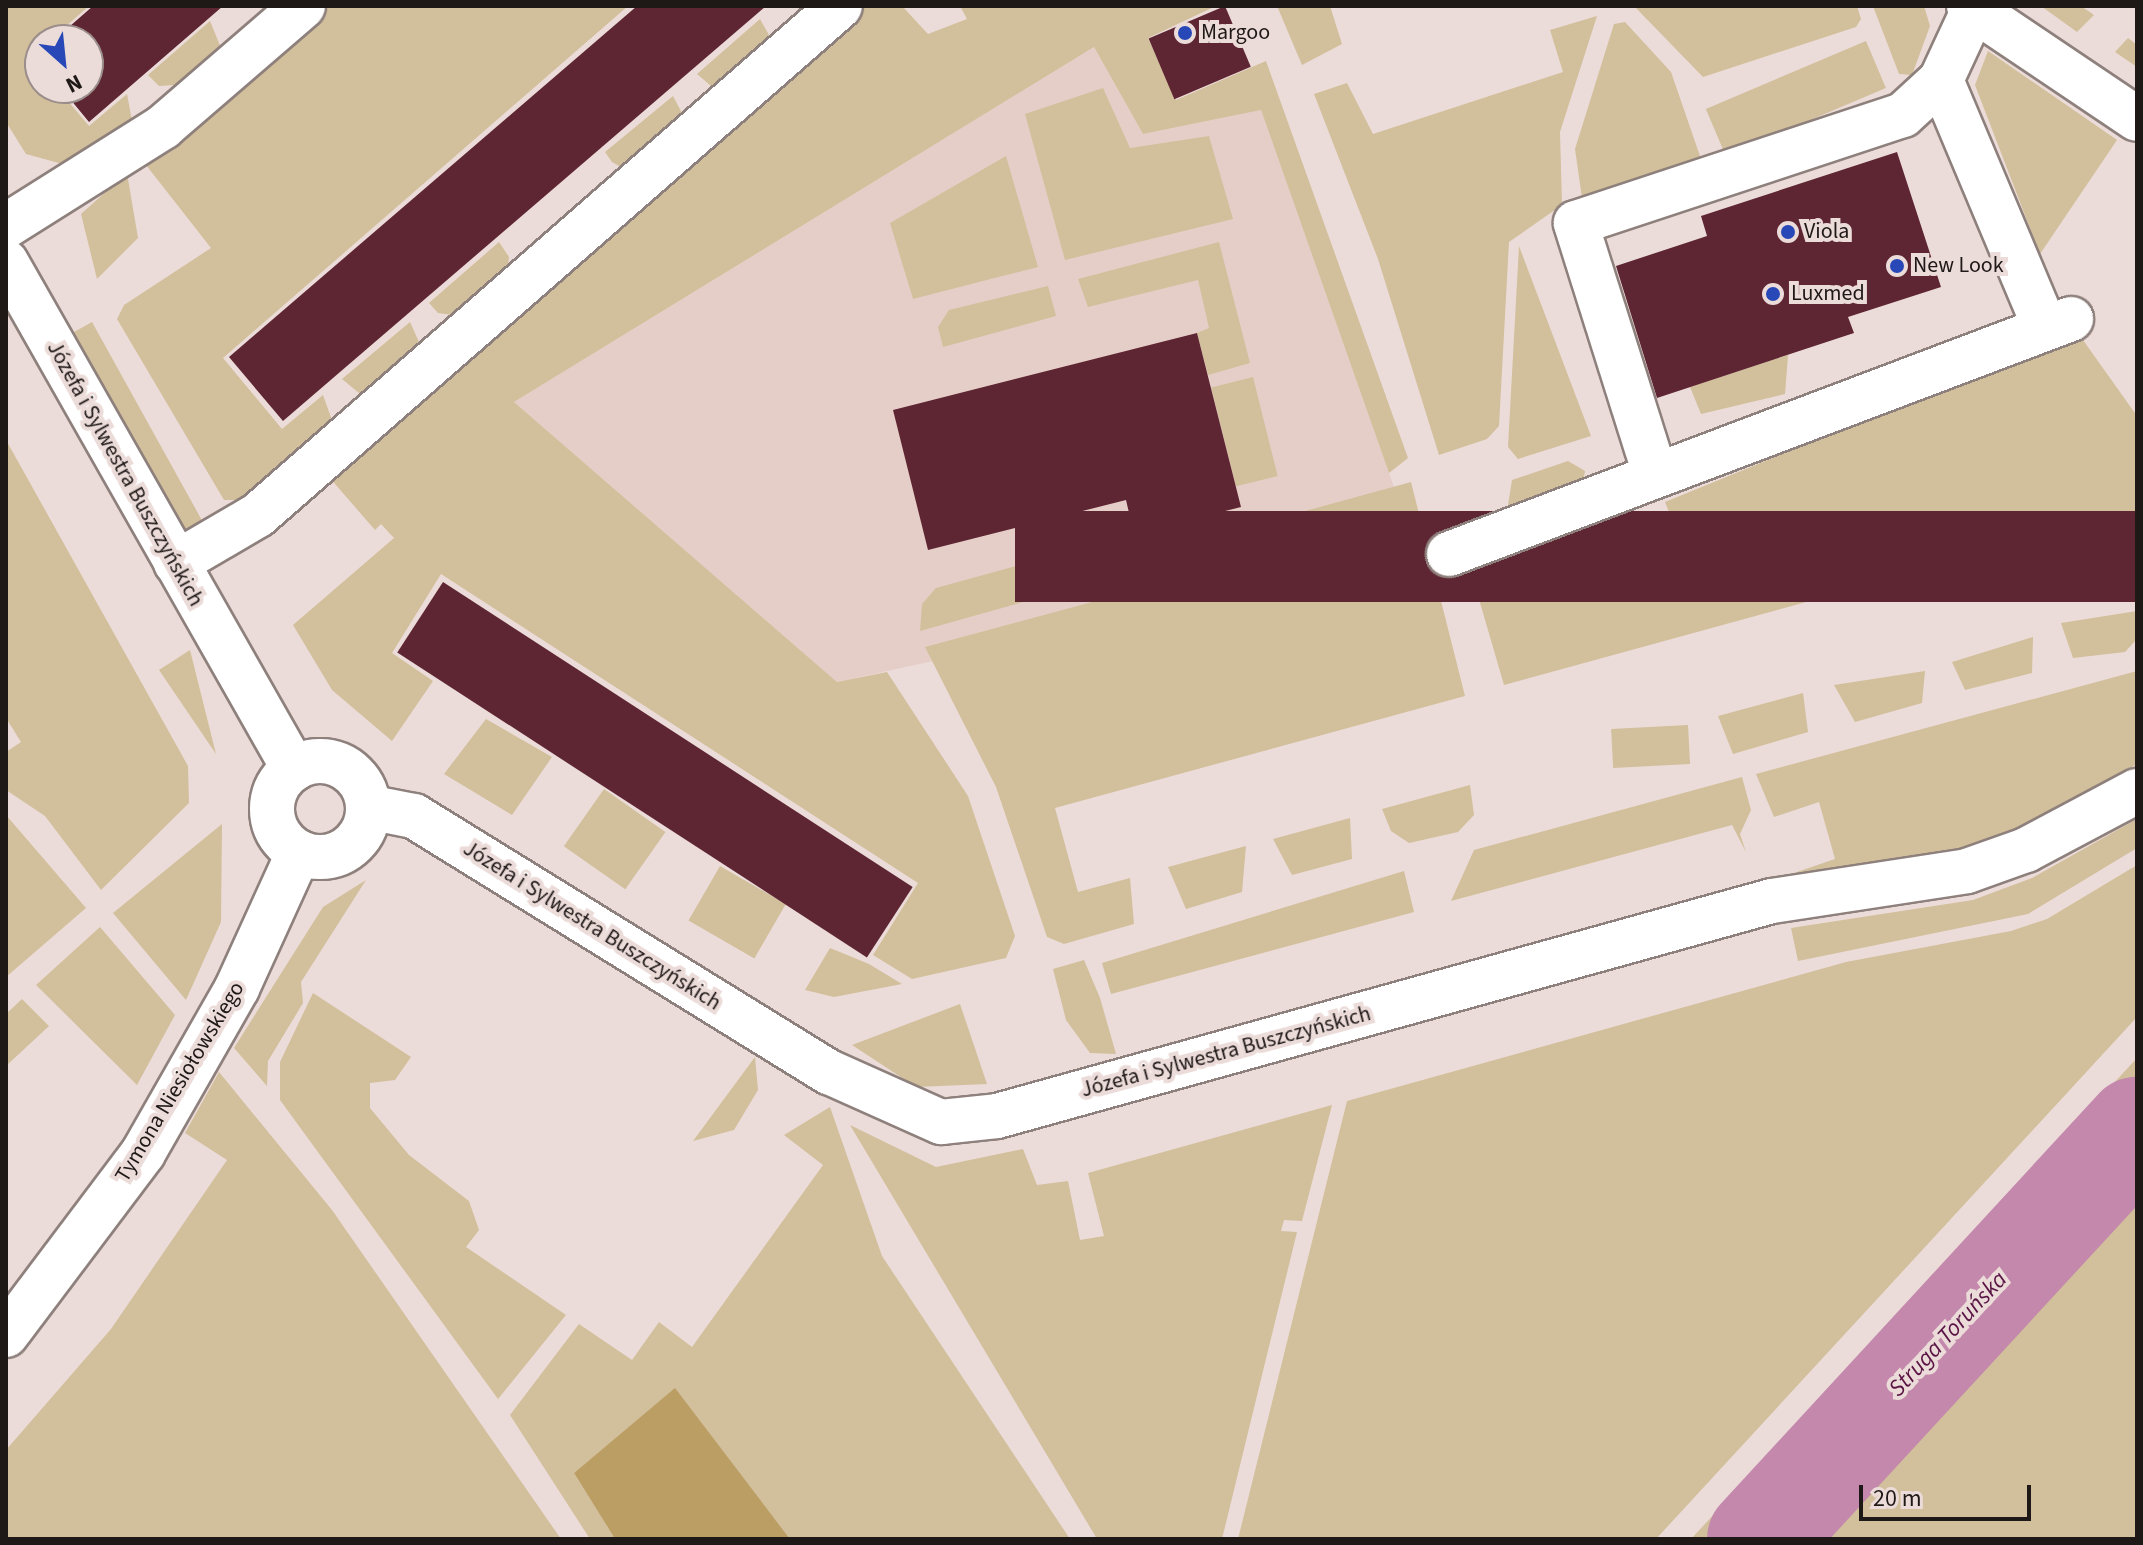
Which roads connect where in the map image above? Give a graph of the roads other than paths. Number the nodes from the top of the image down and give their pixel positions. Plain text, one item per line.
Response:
1 (303, 6) edge
2 (840, 6) edge
3 (1972, 8) edge
4 (1941, 80) junction
5 (2137, 119) edge
6 (6, 226) edge
7 (6, 262) edge
8 (1654, 471) junction
9 (1449, 554) dead end
10 (176, 563) junction
11 (294, 769) junction
12 (2137, 791) edge
13 (368, 807) junction
14 (299, 852) junction
15 (6, 1335) edge

1 - 6 street
2 - 10 street
3 - 4 street
3 - 5 street
4 - 8 street
4 - 8 street
7 - 10 street, Józefa i Sylwestra Buszczyńskich
8 - 9 street
10 - 11 street, Józefa i Sylwestra Buszczyńskich
11 - 13 street
11 - 14 street
12 - 13 street, Józefa i Sylwestra Buszczyńskich
13 - 14 street
14 - 15 street, Tymona Niesiołowskiego

